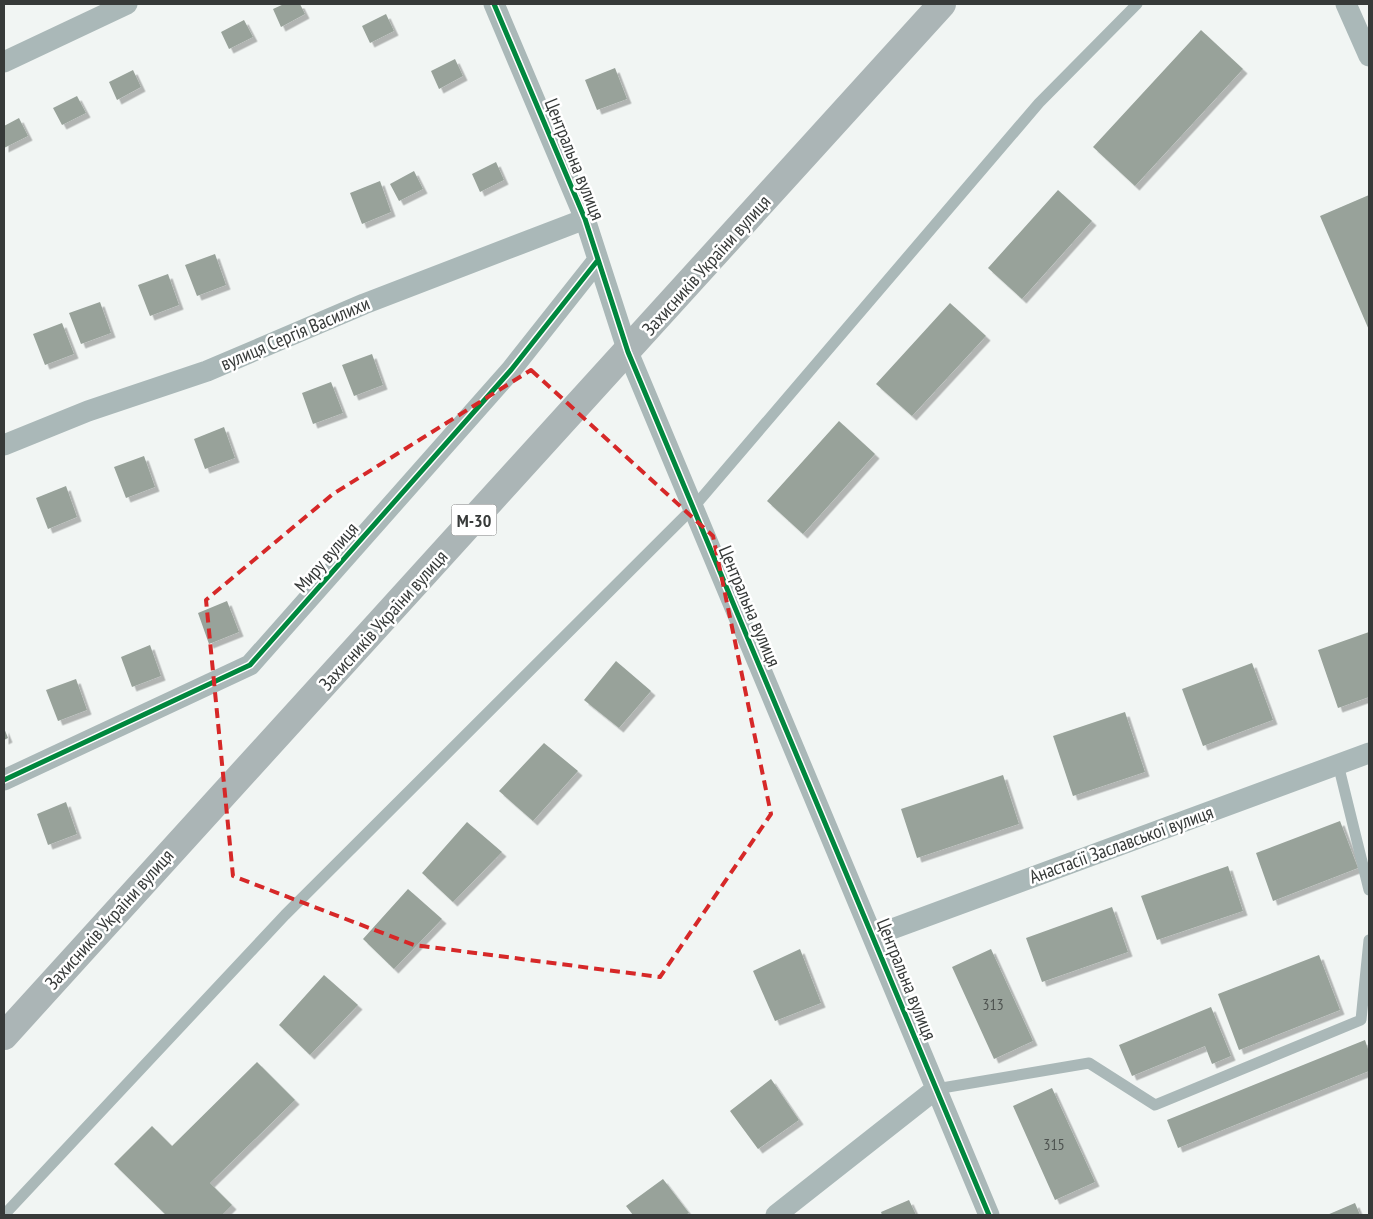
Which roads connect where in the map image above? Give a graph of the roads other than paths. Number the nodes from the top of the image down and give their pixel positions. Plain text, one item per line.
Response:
1 (128, 4) edge
2 (494, 4) edge
3 (942, 4) edge
4 (1137, 4) edge
5 (1346, 4) edge
6 (1369, 56) edge
7 (4, 62) edge
8 (585, 219) junction
9 (598, 260) junction
10 (628, 352) junction
11 (4, 445) edge
12 (692, 509) junction
13 (1369, 753) edge
14 (1338, 764) junction
15 (4, 780) edge
16 (1369, 890) edge
17 (873, 936) junction
18 (1369, 940) edge
19 (4, 1036) edge
20 (936, 1089) junction
21 (4, 1215) edge
22 (776, 1215) edge
23 (988, 1215) edge

1 - 7 street
2 - 8 street, Центральна вулиця
3 - 10 highway, Захисників України вулиця / М-30
4 - 12 lane
5 - 6 street
8 - 9 street, Центральна вулиця
8 - 11 street, вулиця Сергія Василихи
9 - 10 street, Центральна вулиця
9 - 15 street, Миру вулиця
10 - 12 street, Центральна вулиця
10 - 19 highway, Захисників України вулиця / М-30
12 - 17 street, Центральна вулиця
12 - 21 lane
13 - 14 street, Анастасії Заславської вулиця
14 - 16 lane
14 - 17 street, Анастасії Заславської вулиця
17 - 20 street, Центральна вулиця
18 - 20 lane
20 - 22 street
20 - 23 street, Центральна вулиця

